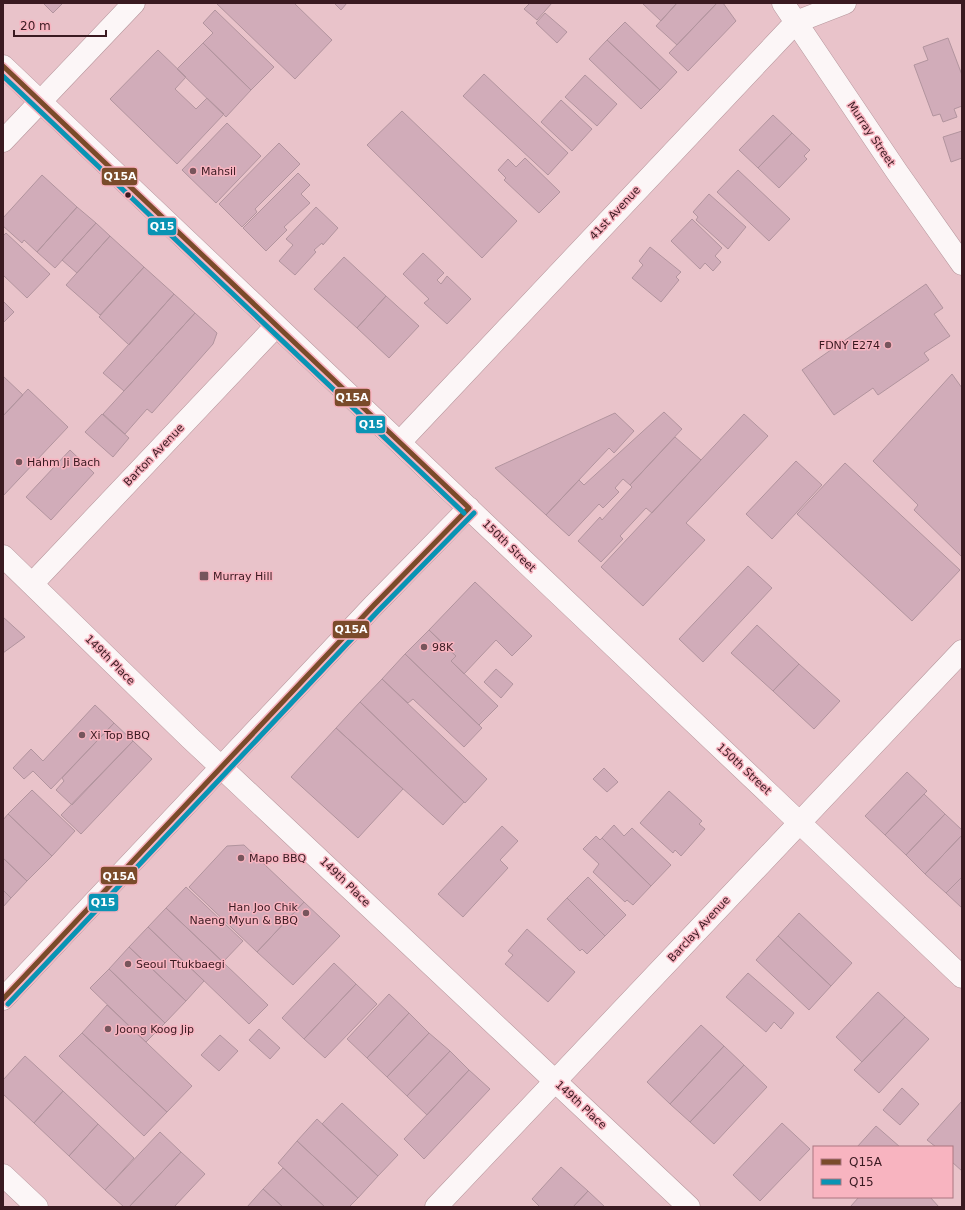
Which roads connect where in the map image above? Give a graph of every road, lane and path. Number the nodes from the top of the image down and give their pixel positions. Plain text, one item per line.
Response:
1 (134, 3) edge
2 (783, 3) edge
3 (844, 3) edge
4 (796, 22) junction
5 (3, 66) edge
6 (40, 101) junction
7 (3, 141) edge
8 (962, 264) edge
9 (276, 326) junction
10 (400, 442) junction
11 (469, 508) junction
12 (3, 556) edge
13 (32, 584) junction
14 (962, 651) edge
15 (223, 766) junction
16 (800, 821) junction
17 (962, 977) edge
18 (3, 999) edge
19 (556, 1082) junction
20 (3, 1175) edge
21 (37, 1207) edge
22 (436, 1207) edge
23 (689, 1207) edge

1 - 6 street
2 - 4 street, Murray Street
3 - 4 street, 41st Avenue
4 - 8 street, Murray Street
4 - 10 street, 41st Avenue
5 - 6 street, 150th Street
6 - 7 street
6 - 9 street, 150th Street
9 - 10 street, 150th Street
9 - 13 street, Barton Avenue
10 - 11 street, 150th Street
11 - 15 street
11 - 16 street, 150th Street
12 - 13 street, 149th Place
13 - 15 street, 149th Place
14 - 16 street, Barclay Avenue
15 - 18 street
15 - 19 street, 149th Place
16 - 17 street, 150th Street
16 - 19 street, Barclay Avenue
19 - 22 street, Barclay Avenue
19 - 23 street, 149th Place
20 - 21 street

